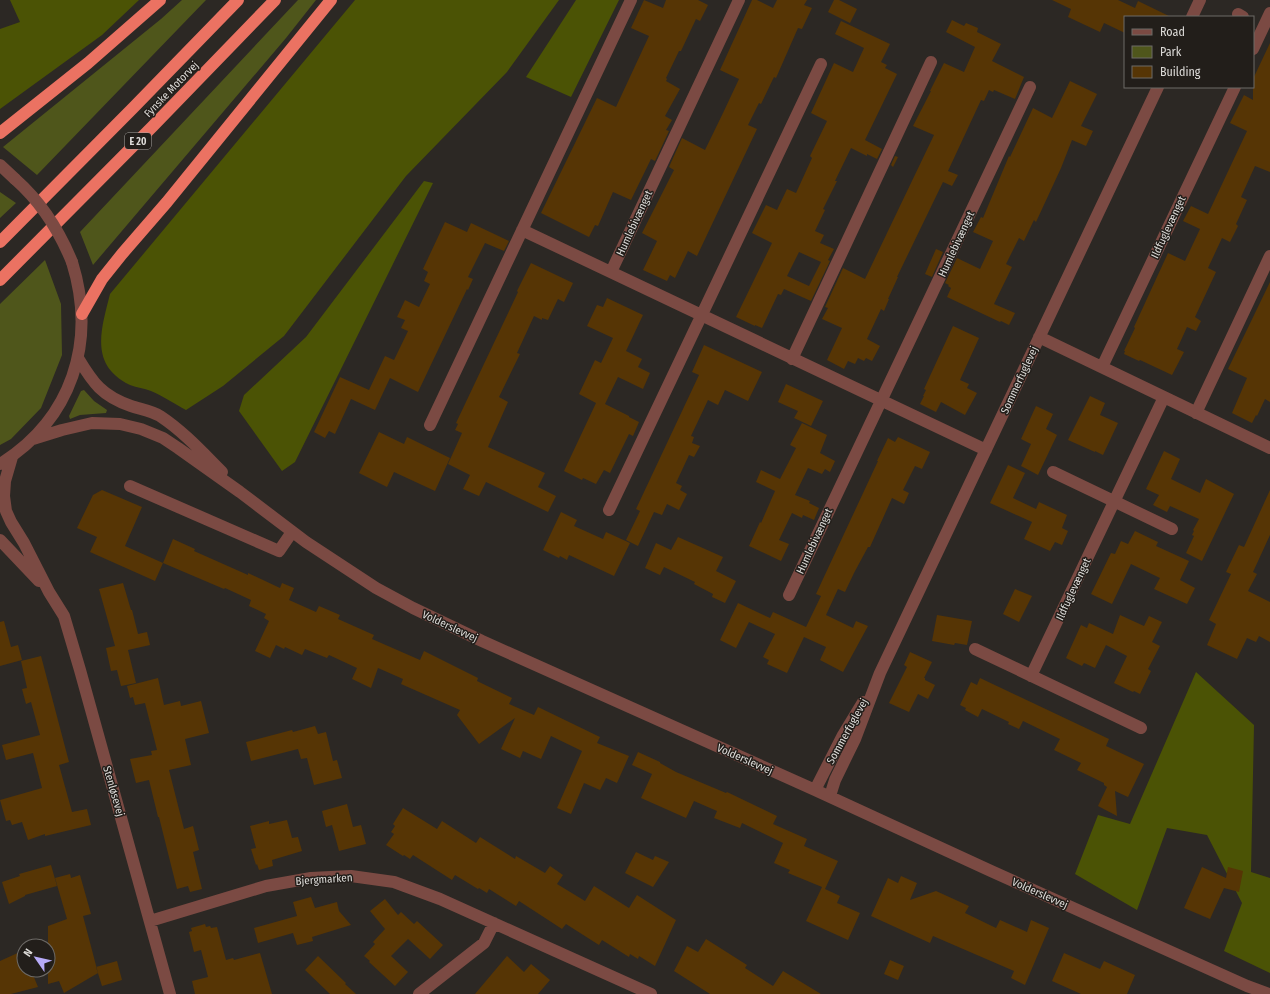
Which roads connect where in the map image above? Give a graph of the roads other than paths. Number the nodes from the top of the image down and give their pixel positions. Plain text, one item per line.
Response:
1 (160, 0) edge
2 (238, 0) edge
3 (275, 0) edge
4 (331, 0) edge
5 (631, 0) edge
6 (739, 0) edge
7 (1200, 0) edge
8 (1270, 13) edge
9 (1192, 16) edge
10 (1258, 25) edge
11 (1254, 44) edge
12 (931, 62) dead end
13 (821, 64) dead end
14 (1030, 87) dead end
15 (1158, 88) edge
16 (1235, 88) edge
17 (0, 133) edge
18 (0, 165) edge
19 (522, 230) junction
20 (0, 242) edge
21 (1270, 256) edge
22 (611, 272) junction
23 (0, 280) edge
24 (82, 314) junction
25 (702, 315) junction
26 (1039, 337) junction
27 (78, 358) junction
28 (792, 358) junction
29 (1102, 367) junction
30 (1164, 397) junction
31 (881, 401) junction
32 (1196, 413) junction
33 (430, 425) dead end
34 (33, 439) junction
35 (1270, 448) edge
36 (986, 450) junction
37 (12, 456) junction
38 (0, 464) edge
39 (1053, 472) dead end
40 (130, 486) dead end
41 (240, 492) junction
42 (1114, 502) junction
43 (609, 510) dead end
44 (1172, 529) dead end
45 (292, 532) junction
46 (0, 540) edge
47 (49, 592) junction
48 (789, 595) dead end
49 (975, 649) dead end
50 (880, 673) junction
51 (1032, 676) junction
52 (1141, 728) dead end
53 (815, 790) junction
54 (830, 796) junction
55 (150, 921) junction
56 (494, 923) junction
57 (170, 994) edge
58 (419, 994) edge
59 (651, 994) edge
60 (1269, 994) edge

1 - 17 highway
2 - 20 highway, Fynske Motorvej / E 20
3 - 23 highway, Fynske Motorvej / E 20
4 - 24 highway
5 - 19 street
6 - 22 street, Humlebivænget
7 - 9 street
8 - 10 street
10 - 11 street
12 - 28 street
13 - 25 street
14 - 31 street, Humlebivænget
15 - 26 street, Sommerfuglevej
16 - 29 street, Ildfuglevænget
18 - 24 street, bridge
19 - 22 street
19 - 33 street
21 - 32 street
22 - 25 street
24 - 27 street
25 - 28 street
25 - 43 street
26 - 29 street
26 - 36 street, Sommerfuglevej
27 - 34 street
27 - 41 street, Volderslevvej
28 - 31 street
29 - 30 street
30 - 32 street
30 - 42 street, Ildfuglevænget
31 - 36 street
31 - 48 street, Humlebivænget
32 - 35 street
34 - 37 street
34 - 41 street, Volderslevvej
36 - 50 street, Sommerfuglevej
37 - 38 street
37 - 47 street, Stenløsevej
39 - 42 street
40 - 45 street
41 - 45 street, Volderslevvej
42 - 44 street
42 - 51 street, Ildfuglevænget
45 - 53 street, Volderslevvej
46 - 47 street, Stenløsevej
47 - 55 street, Stenløsevej
49 - 51 street
50 - 53 street, Sommerfuglevej
50 - 54 street, Sommerfuglevej
51 - 52 street
53 - 54 street, Volderslevvej
54 - 60 street, Volderslevvej
55 - 56 street, Bjergmarken
55 - 57 street, Stenløsevej
56 - 58 street
56 - 59 street, Bjergmarken

